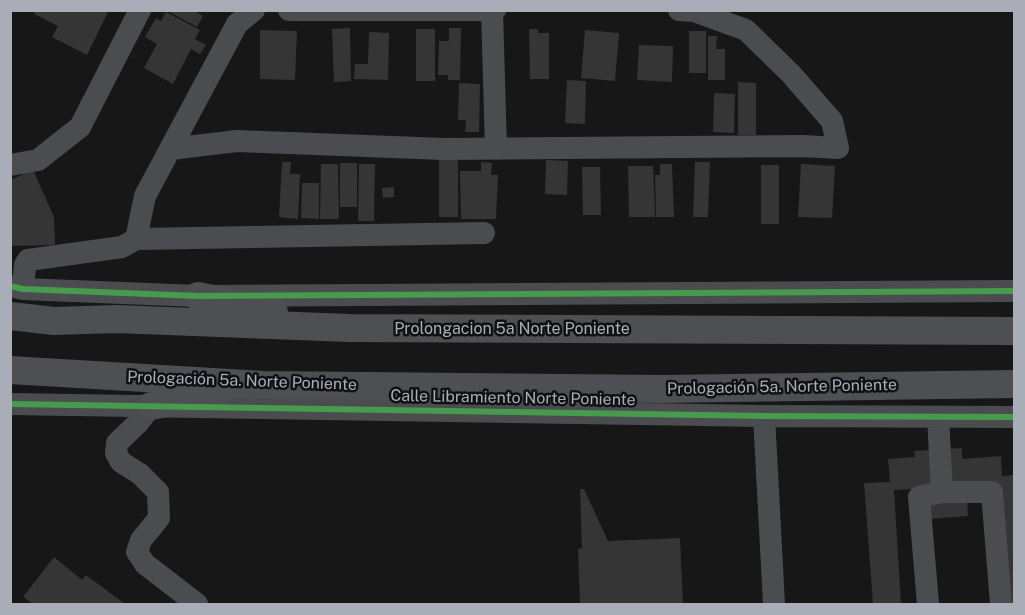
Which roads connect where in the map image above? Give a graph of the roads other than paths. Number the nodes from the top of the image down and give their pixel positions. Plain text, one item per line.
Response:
1 (140, 10) edge
2 (254, 10) edge
3 (289, 10) edge
4 (679, 10) edge
5 (494, 11) edge
6 (170, 149) junction
7 (496, 149) junction
8 (10, 165) edge
9 (484, 232) dead end
10 (136, 239) junction
11 (16, 287) edge
12 (1014, 291) edge
13 (198, 296) junction
14 (10, 316) edge
15 (349, 328) junction
16 (1014, 331) edge
17 (10, 370) edge
18 (1014, 384) edge
19 (263, 385) junction
20 (10, 404) edge
21 (151, 406) junction
22 (790, 415) junction
23 (764, 416) junction
24 (938, 417) junction
25 (1014, 417) edge
26 (767, 459) junction
27 (942, 492) junction
28 (197, 604) edge
29 (774, 604) edge
30 (928, 604) edge
31 (1001, 604) edge

1 - 8 street
2 - 6 street
3 - 5 street
4 - 7 street
5 - 7 street
6 - 7 street
6 - 10 street
9 - 10 street
10 - 11 street
11 - 13 street
12 - 13 street
13 - 15 main road
14 - 15 main road, Prolongacion 5a Norte Poniente
15 - 16 main road, Prolongacion 5a Norte Poniente
17 - 19 main road, Prologación 5a. Norte Poniente
18 - 19 main road, Prologación 5a. Norte Poniente
19 - 21 main road
20 - 21 street, Calle Libramiento Norte Poniente
21 - 23 street, Calle Libramiento Norte Poniente
21 - 28 street
22 - 23 street, Calle Libramiento Norte Poniente
22 - 24 street, Calle Libramiento Norte Poniente
22 - 26 street
23 - 26 street
24 - 25 street, Calle Libramiento Norte Poniente
24 - 27 street
26 - 29 street
27 - 30 street
27 - 31 street

